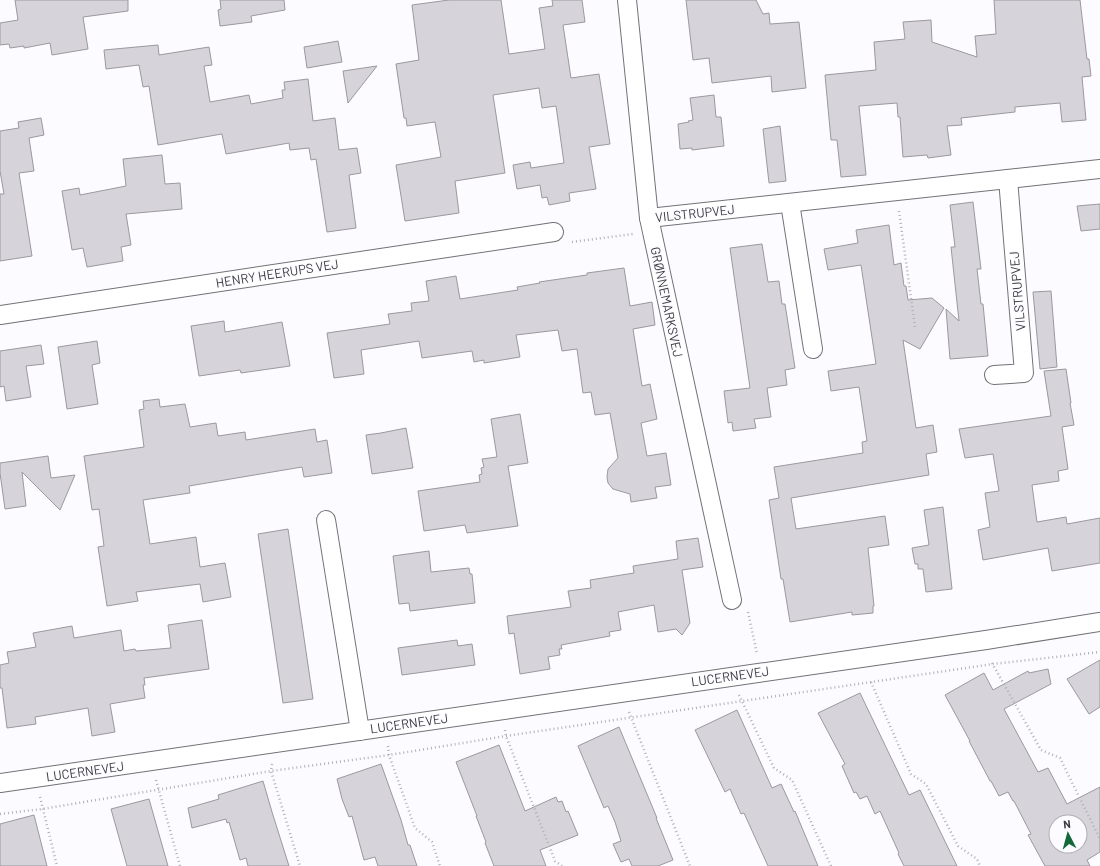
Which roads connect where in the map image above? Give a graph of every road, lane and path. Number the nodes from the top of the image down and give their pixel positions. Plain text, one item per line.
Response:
1 (627, 0) edge
2 (1100, 169) edge
3 (1008, 179) junction
4 (896, 191) junction
5 (790, 203) junction
6 (648, 218) junction
7 (554, 232) joint
8 (0, 315) edge
9 (916, 327) dead end
10 (813, 349) dead end
11 (994, 375) dead end
12 (326, 520) dead end
13 (732, 600) joint
14 (1100, 622) edge
15 (986, 640) junction
16 (1100, 652) edge
17 (861, 658) junction
18 (992, 664) junction
19 (739, 675) junction
20 (871, 682) junction
21 (621, 692) junction
22 (742, 701) junction
23 (504, 710) junction
24 (631, 718) junction
25 (387, 727) junction
26 (360, 731) junction
27 (506, 736) junction
28 (272, 744) junction
29 (389, 755) junction
30 (152, 761) junction
31 (272, 771) junction
32 (36, 777) junction
33 (0, 783) edge
34 (158, 790) junction
35 (42, 809) junction
36 (0, 814) edge
37 (1100, 839) edge
38 (57, 866) edge
39 (180, 866) edge
40 (300, 866) edge
41 (440, 866) edge
42 (562, 866) edge
43 (690, 866) edge
44 (831, 866) edge
45 (980, 866) edge

1 - 6 street, GRØNNEMARKSVEJ
2 - 3 street, VILSTRUPVEJ
3 - 4 street, VILSTRUPVEJ
3 - 11 street, VILSTRUPVEJ
4 - 5 street, VILSTRUPVEJ
4 - 9 path
5 - 6 street, VILSTRUPVEJ
5 - 10 street
6 - 7 path
6 - 13 street, GRØNNEMARKSVEJ
7 - 8 street, HENRY HEERUPS VEJ
12 - 26 street, LUCERNEVEJ
13 - 19 path
14 - 15 street, LUCERNEVEJ
15 - 17 street, LUCERNEVEJ
15 - 18 path
16 - 18 path
17 - 19 street, LUCERNEVEJ
17 - 20 path
18 - 20 path
18 - 37 path
19 - 21 street, LUCERNEVEJ
19 - 22 path
20 - 22 path
20 - 45 path
21 - 23 street, LUCERNEVEJ
21 - 24 path
22 - 24 path
22 - 44 path
23 - 25 street, LUCERNEVEJ
23 - 27 path
24 - 27 path
24 - 43 path
25 - 26 street, LUCERNEVEJ
25 - 29 path
26 - 28 street, LUCERNEVEJ
27 - 29 path
27 - 42 path
28 - 30 street, LUCERNEVEJ
28 - 31 path
29 - 31 path
29 - 41 path
30 - 32 street, LUCERNEVEJ
30 - 34 path
31 - 34 path
31 - 40 path
32 - 33 street, LUCERNEVEJ
32 - 35 path
34 - 35 path
34 - 39 path
35 - 36 path
35 - 38 path

